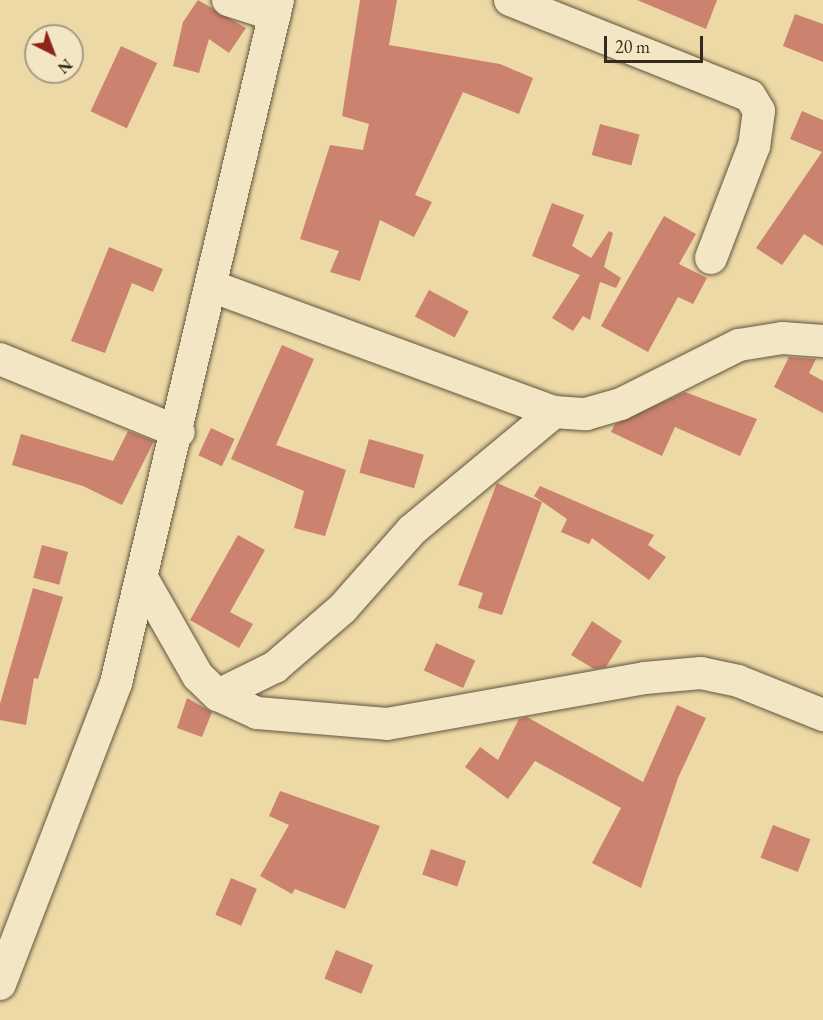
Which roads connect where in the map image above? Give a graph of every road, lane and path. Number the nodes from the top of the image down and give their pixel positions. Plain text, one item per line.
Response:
1 (228, 0) edge
2 (510, 0) edge
3 (277, 7) edge
4 (711, 258) dead end
5 (211, 286) junction
6 (823, 341) edge
7 (0, 359) edge
8 (554, 412) junction
9 (179, 432) junction
10 (142, 578) junction
11 (219, 696) junction
12 (823, 714) edge
13 (0, 984) edge

1 - 3 street
2 - 4 street
3 - 5 street
5 - 8 street
5 - 9 street
6 - 8 street
7 - 9 street
8 - 11 street
9 - 10 street
10 - 11 street
10 - 13 street
11 - 12 street

